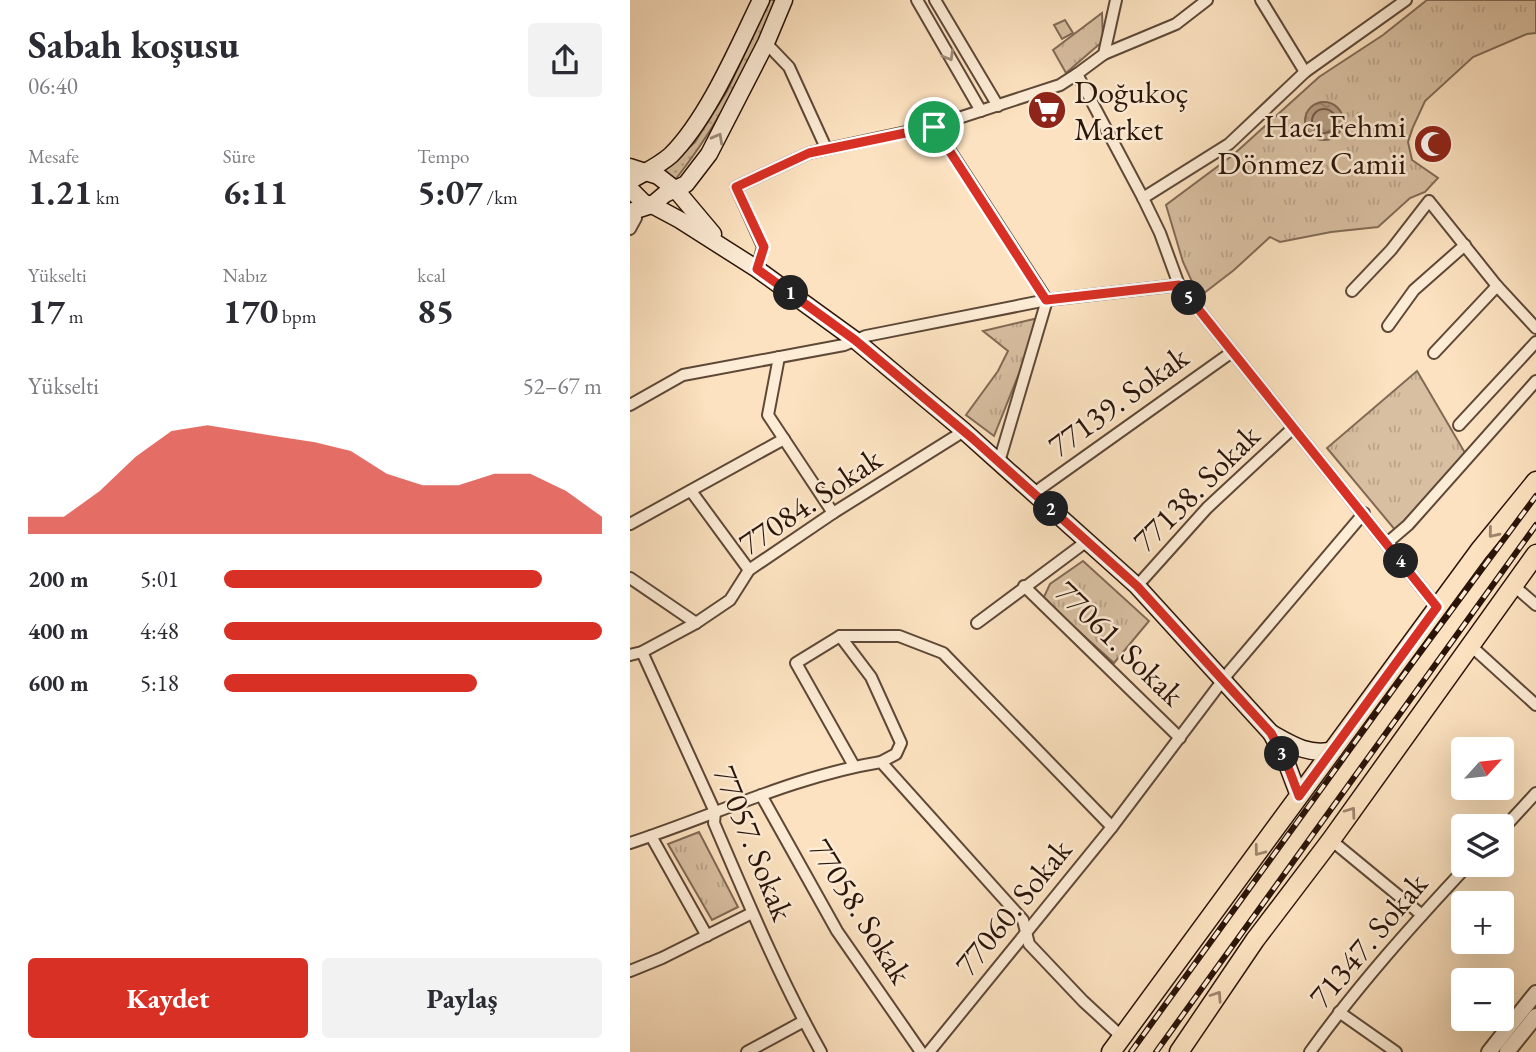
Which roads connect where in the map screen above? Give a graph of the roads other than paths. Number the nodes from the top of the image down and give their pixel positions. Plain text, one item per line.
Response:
1 (761, 0) edge
2 (784, 0) edge
3 (917, 0) edge
4 (934, 0) edge
5 (1105, 0) edge
6 (1116, 0) edge
7 (1207, 0) edge
8 (1261, 0) edge
9 (1406, 0) edge
10 (1112, 12) junction
11 (766, 43) junction
12 (1104, 54) junction
13 (1305, 72) junction
14 (1077, 74) junction
15 (998, 106) junction
16 (981, 111) junction
17 (934, 127) junction
18 (826, 148) junction
19 (637, 170) edge
20 (630, 181) edge
21 (630, 189) edge
22 (676, 190) junction
23 (1143, 198) junction
24 (652, 205) junction
25 (632, 212) edge
26 (630, 229) edge
27 (1465, 245) junction
28 (724, 246) junction
29 (757, 269) junction
30 (1179, 285) junction
31 (1497, 286) junction
32 (1352, 292) dead end
33 (1046, 300) junction
34 (1388, 326) dead end
35 (1536, 328) edge
36 (855, 340) junction
37 (1536, 342) edge
38 (1232, 352) junction
39 (1434, 354) dead end
40 (779, 357) junction
41 (1536, 381) edge
42 (630, 405) edge
43 (1459, 425) dead end
44 (1293, 428) junction
45 (964, 431) junction
46 (784, 439) junction
47 (999, 462) junction
48 (1536, 481) edge
49 (691, 491) junction
50 (1034, 493) junction
51 (833, 513) junction
52 (1364, 513) junction
53 (630, 524) edge
54 (1087, 541) junction
55 (1387, 543) junction
56 (1536, 554) edge
57 (749, 570) junction
58 (630, 578) edge
59 (1513, 585) junction
60 (1024, 586) junction
61 (1137, 586) junction
62 (1536, 605) edge
63 (1437, 607) junction
64 (696, 623) junction
65 (976, 624) dead end
66 (839, 636) junction
67 (1470, 645) junction
68 (636, 654) edge
69 (1223, 680) junction
70 (1536, 705) edge
71 (1271, 733) junction
72 (1180, 738) junction
73 (1334, 750) junction
74 (881, 762) junction
75 (854, 766) junction
76 (1536, 793) edge
77 (761, 795) junction
78 (1299, 796) junction
79 (715, 812) junction
80 (1514, 817) edge
81 (1112, 827) junction
82 (651, 836) junction
83 (1331, 840) junction
84 (630, 843) edge
85 (1457, 877) edge
86 (752, 913) junction
87 (1422, 915) junction
88 (1026, 932) junction
89 (707, 936) junction
90 (630, 971) edge
91 (1536, 993) edge
92 (1339, 1012) junction
93 (1535, 1020) edge
94 (804, 1021) junction
95 (1122, 1037) junction
96 (747, 1052) edge
97 (821, 1052) edge
98 (921, 1052) edge
99 (929, 1052) edge
100 (1111, 1052) edge
101 (1179, 1052) edge
102 (1310, 1052) edge
103 (1396, 1052) edge
104 (1489, 1052) edge
105 (1507, 1052) edge

1 - 19 main road
2 - 11 main road
3 -> 16 street
4 - 15 street
5 - 10 street
6 - 10 street
7 - 12 street
8 - 13 street
9 - 13 street
10 - 12 street
11 - 18 street
22 -> 11 main road
12 - 14 street
13 - 23 street
14 - 15 street
14 - 23 street
15 - 16 street
16 - 17 street
17 - 18 street
17 - 33 street
18 - 29 street
19 - 20 main road
19 - 22 main road
21 - 24 main road
22 - 24 main road
22 - 28 main road
23 - 30 street
24 - 25 main road
24 - 28 main road
25 - 26 street
27 - 31 street
27 - 32 street
27 - 34 street
28 - 29 main road
29 - 36 main road
30 - 33 street
30 - 38 street
31 - 35 street
31 - 39 street
33 - 36 street
33 - 47 street
36 - 40 street
36 - 45 main road
37 - 43 street
38 - 44 street
38 - 50 street, 77139. Sokak
40 - 42 street
40 - 46 street
41 - 55 street
44 - 52 street
44 - 61 street, 77138. Sokak
45 - 47 main road
45 - 51 street, 77084. Sokak
46 - 49 street
46 - 51 street
47 - 50 main road
48 -> 63 main road
49 - 53 street
49 - 57 street
50 - 54 main road
51 - 57 street, 77084. Sokak
52 - 55 street
52 - 69 street, 77060. Sokak
54 - 60 street
54 - 61 main road
55 - 63 street
56 - 59 main road
57 - 64 street, 77084. Sokak
58 - 64 street
59 - 62 street
59 - 67 main road
60 - 65 street
60 - 72 street, 77061. Sokak
61 - 69 main road
63 - 73 main road
64 - 68 street, 77084. Sokak
66 - 74 street
66 - 75 street
66 - 81 street
67 - 70 street
83 -> 67 main road
68 - 79 street, 77057. Sokak
69 - 71 main road
69 - 72 street, 77060. Sokak
71 - 73 main road
71 - 78 main road
72 - 81 street, 77060. Sokak
73 - 78 main road
74 - 75 street
74 - 88 street
75 - 77 street
76 - 80 street
77 - 79 street
77 - 98 street, 77058. Sokak
78 -> 95 main road
79 - 82 street
79 - 86 street, 77057. Sokak
81 - 88 street, 77060. Sokak
82 - 84 street
82 - 89 street
83 - 87 street
101 -> 83 main road
85 - 87 street, 71347. Sokak
86 - 89 street
86 - 94 street, 77057. Sokak
87 - 92 street, 71347. Sokak
88 - 95 street
88 - 99 street, 77060. Sokak
89 - 90 street
91 - 104 street
92 - 102 street, 71347. Sokak
92 - 103 street
93 - 105 street
94 - 96 street
94 - 97 street, 77057. Sokak
95 - 100 main road

